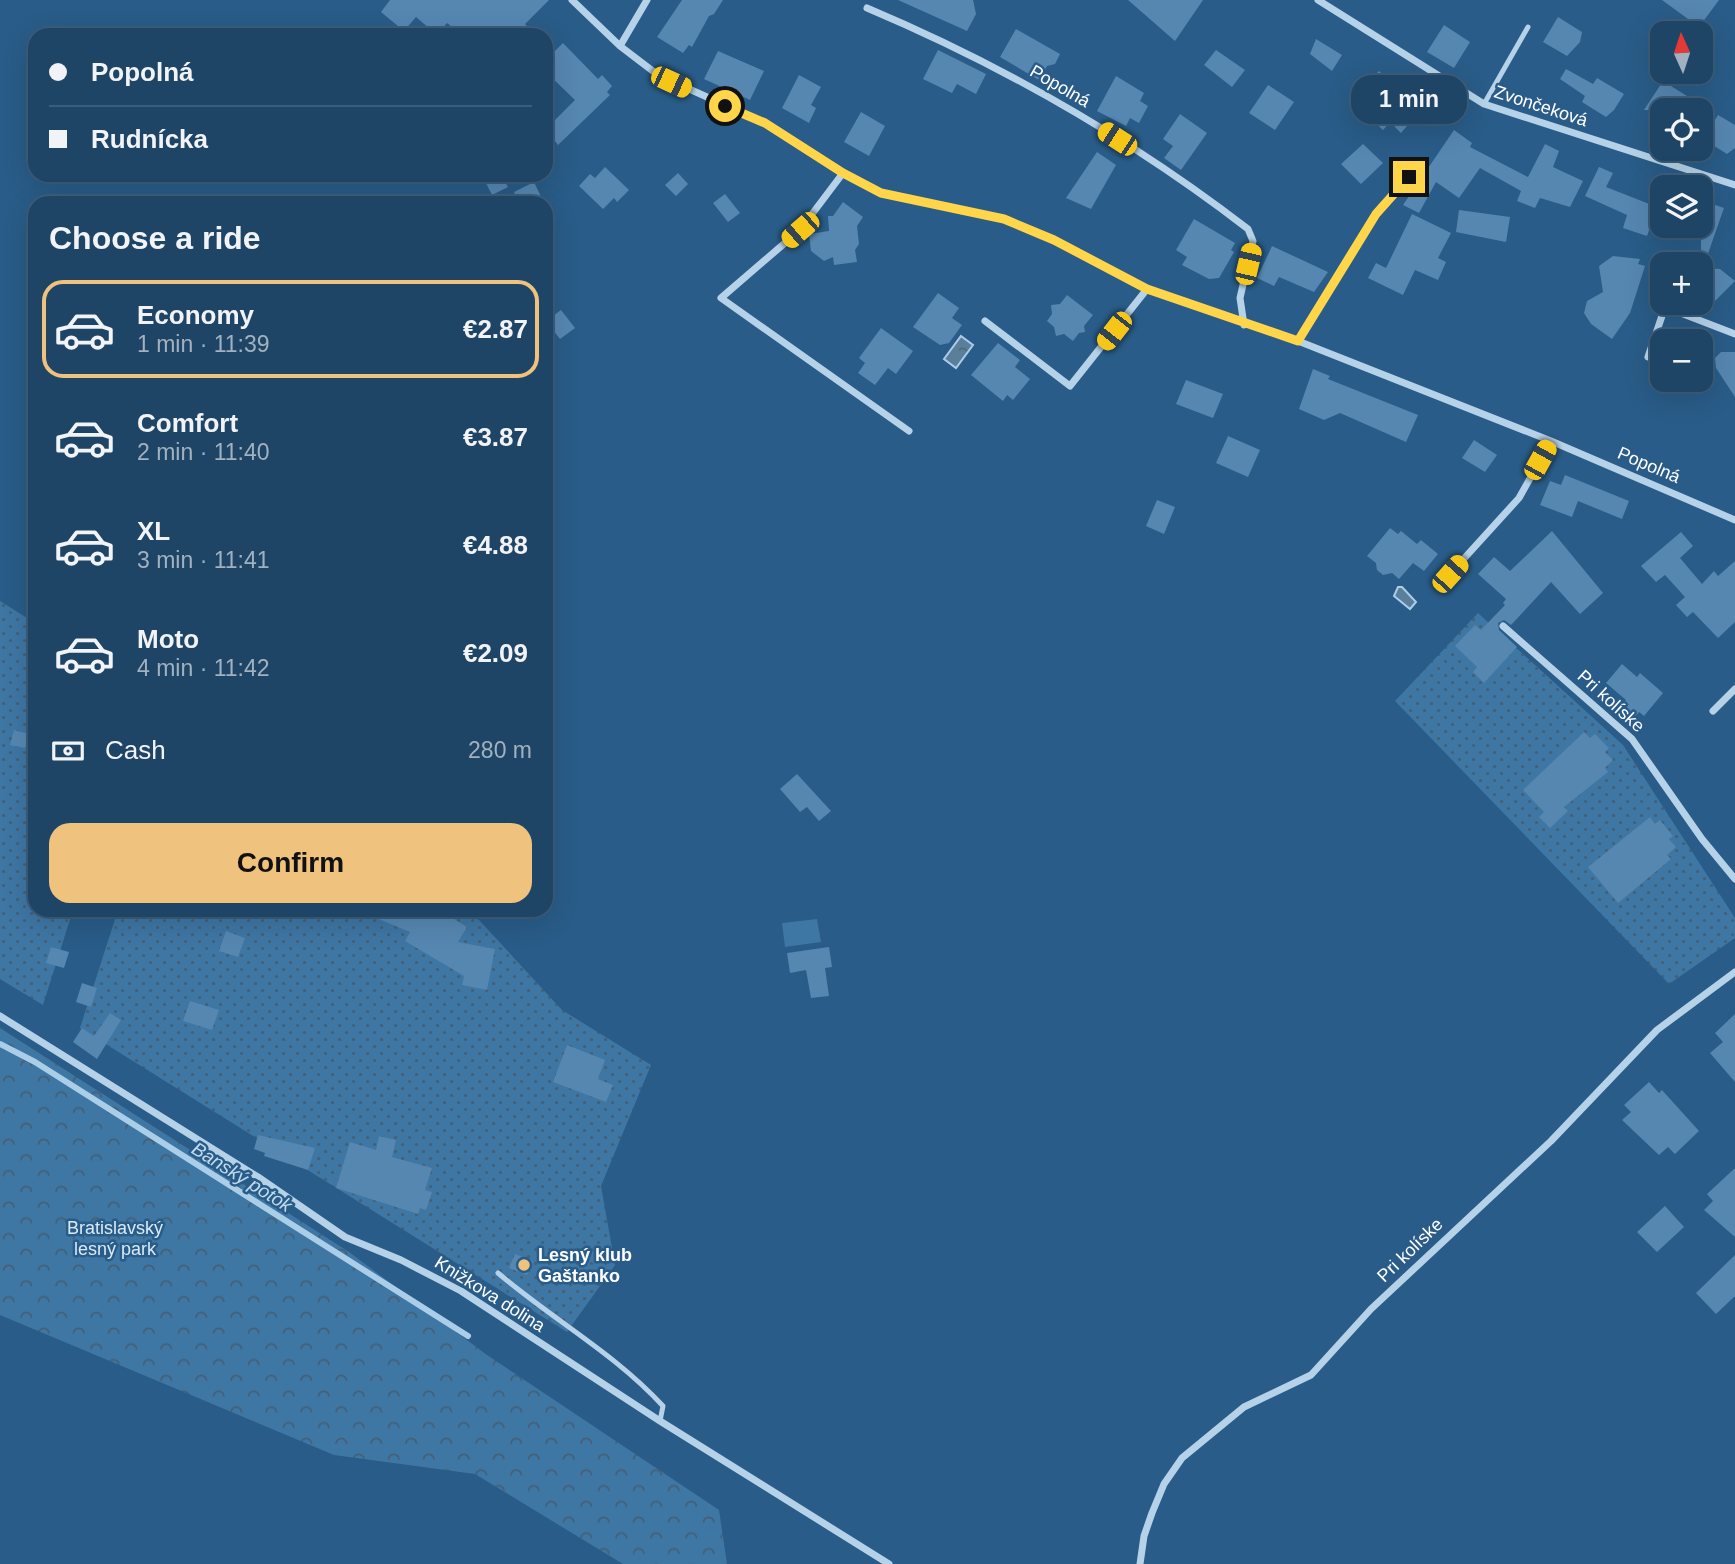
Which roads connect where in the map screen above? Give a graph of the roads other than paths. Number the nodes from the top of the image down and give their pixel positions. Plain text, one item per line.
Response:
1 (572, 0) edge
2 (647, 0) edge
3 (1318, 0) edge
4 (867, 8) dead end
5 (1528, 27) dead end
6 (620, 46) junction
7 (1484, 104) junction
8 (843, 173) junction
9 (1409, 177) dead end
10 (1735, 185) edge
11 (1147, 289) junction
12 (985, 321) dead end
13 (1244, 325) junction
14 (1735, 334) edge
15 (1298, 341) junction
16 (1647, 358) dead end
17 (909, 431) dead end
18 (1551, 441) junction
19 (1735, 520) edge
20 (1450, 574) dead end
21 (1503, 626) dead end
22 (1735, 689) edge
23 (1713, 711) dead end
24 (1735, 879) edge
25 (1735, 972) edge
26 (0, 1016) edge
27 (498, 1273) dead end
28 (660, 1421) junction
29 (889, 1564) edge
30 (1140, 1564) edge

1 - 6 street, Popolná
2 - 6 street
3 - 7 street, Zvončeková
4 - 13 street, Popolná
5 - 7 lane
6 - 8 street, Popolná
7 - 10 street, Zvončeková
8 - 11 street, Popolná
8 - 17 street
9 - 15 street
11 - 12 street
11 - 13 street, Popolná
13 - 15 street, Popolná
14 - 16 street
15 - 18 street, Popolná
18 - 19 street, Popolná
18 - 20 street
21 - 24 street, Pri kolíske
22 - 23 street
25 - 30 street, Pri kolíske
26 - 28 street, Knižkova dolina
27 - 28 lane
28 - 29 street, Knižkova dolina

